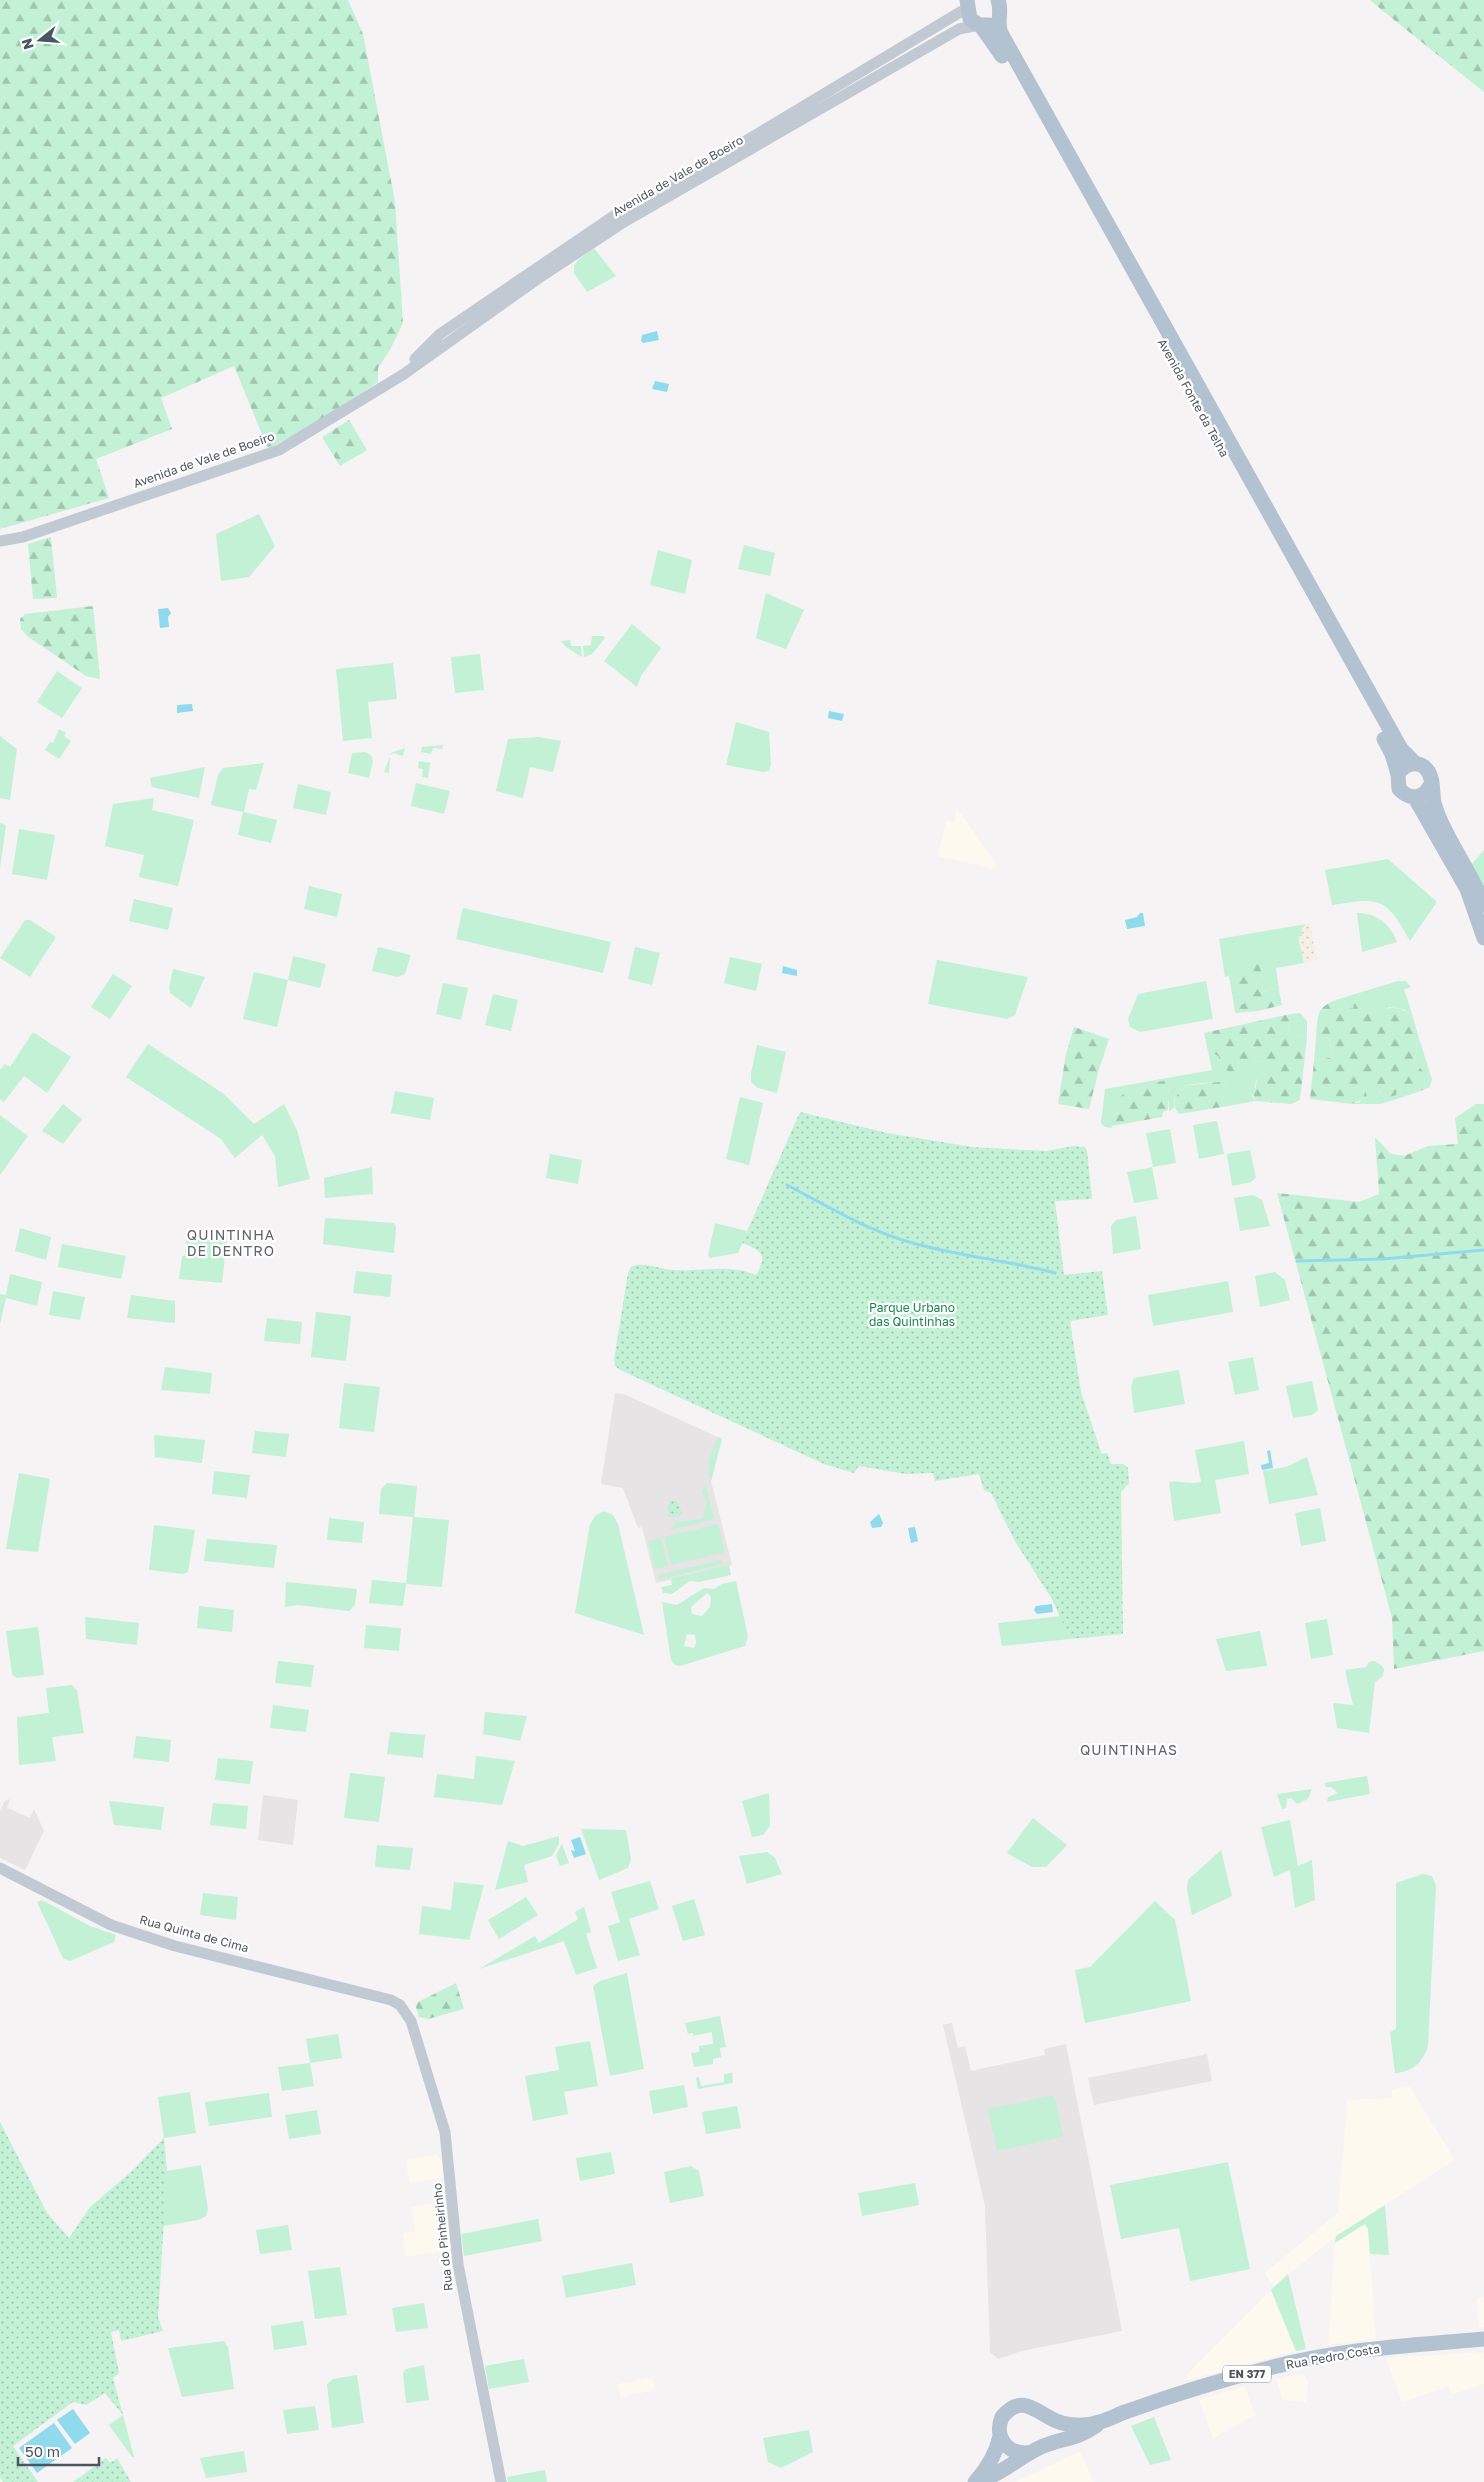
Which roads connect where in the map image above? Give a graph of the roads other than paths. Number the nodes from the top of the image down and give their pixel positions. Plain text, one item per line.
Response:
1 (998, 0) edge
2 (968, 3) edge
3 (998, 18) junction
4 (980, 25) junction
5 (404, 374) junction
6 (0, 542) edge
7 (1415, 764) junction
8 (1398, 774) junction
9 (1431, 784) junction
10 (1415, 798) junction
11 (1484, 905) edge
12 (1484, 938) edge
13 (0, 1868) edge
14 (391, 2000) joint
15 (1484, 2339) edge
16 (1042, 2414) junction
17 (1100, 2422) junction
18 (1000, 2436) junction
19 (1035, 2450) junction
20 (501, 2482) edge
21 (977, 2482) edge

1 - 3 main road, Avenida Fonte da Telha
2 - 4 main road, Avenida Fonte da Telha
2 - 5 street, Avenida de Vale de Boeiro
3 - 4 main road
3 - 7 main road, Avenida Fonte da Telha
4 - 5 street, Avenida de Vale de Boeiro
4 - 8 main road, Avenida Fonte da Telha
5 - 6 street, Avenida de Vale de Boeiro
7 - 8 main road
7 - 9 main road
8 - 10 main road
9 - 10 main road
9 - 11 main road
10 - 12 main road
13 - 14 street, Rua Quinta de Cima
14 - 20 street, Rua do Pinheirinho
15 - 17 main road, Rua Pedro Costa / EN 377
16 - 17 main road, Rua Pedro Costa / EN 377
16 - 18 main road, Rua Pedro Costa
16 - 19 main road
17 - 19 main road, Rua Pedro Costa / EN 377
18 - 19 main road, Rua Pedro Costa
18 - 21 main road, Rua Pedro Costa / EN 377
19 - 21 main road, Rua Pedro Costa / EN 377

